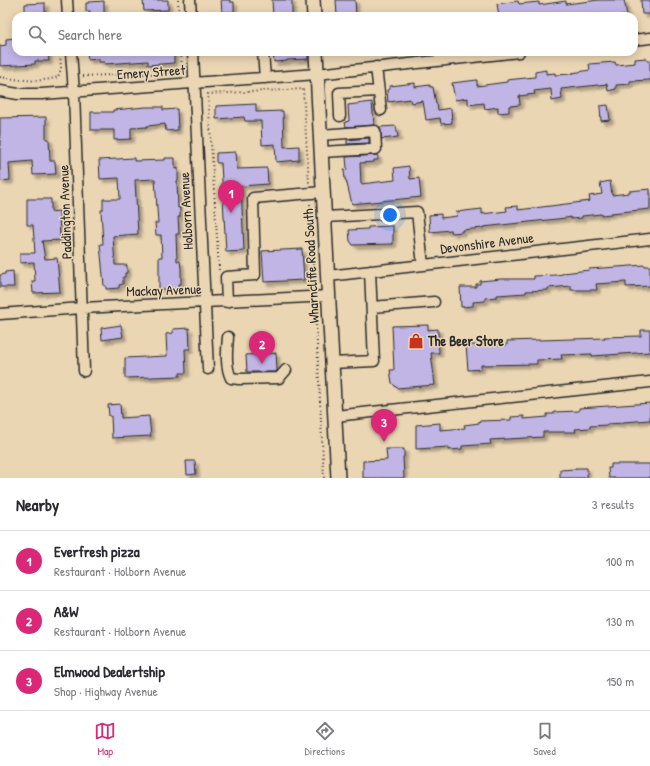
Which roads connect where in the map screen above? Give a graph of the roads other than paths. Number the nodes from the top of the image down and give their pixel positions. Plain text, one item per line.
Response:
1 (67, 0) edge
2 (190, 0) edge
3 (313, 0) edge
4 (68, 12) edge
5 (191, 12) edge
6 (314, 12) edge
7 (650, 38) edge
8 (638, 40) edge
9 (71, 56) edge
10 (193, 56) edge
11 (263, 56) edge
12 (316, 56) edge
13 (481, 56) edge
14 (376, 67) junction
15 (317, 74) junction
16 (265, 78) junction
17 (194, 83) junction
18 (0, 91) edge
19 (379, 91) junction
20 (74, 92) junction
21 (380, 110) dead end
22 (340, 116) dead end
23 (320, 135) junction
24 (321, 152) junction
25 (323, 192) junction
26 (325, 217) junction
27 (650, 239) edge
28 (423, 265) junction
29 (370, 271) junction
30 (328, 276) junction
31 (329, 296) junction
32 (205, 302) junction
33 (227, 302) junction
34 (434, 302) dead end
35 (372, 307) junction
36 (82, 308) junction
37 (0, 314) edge
38 (228, 337) dead end
39 (332, 362) junction
40 (208, 369) dead end
41 (286, 370) dead end
42 (84, 371) dead end
43 (650, 382) edge
44 (335, 416) junction
45 (338, 478) edge

1 - 4 street
2 - 5 street
3 - 6 main road
7 - 8 street
9 - 20 street, Paddington Avenue
10 - 17 street, Holborn Avenue
11 - 16 street
12 - 15 main road, Wharncliffe Road South
13 - 14 street, Emery Street
14 - 15 street, Emery Street
14 - 19 street
15 - 16 street, Emery Street
15 - 23 main road, Wharncliffe Road South
16 - 17 street, Emery Street
17 - 20 street, Emery Street
17 - 32 street, Holborn Avenue
18 - 20 street, Emery Street
19 - 21 street
19 - 22 street
20 - 36 street, Paddington Avenue
23 - 24 main road, Wharncliffe Road South
23 - 24 street
24 - 25 main road, Wharncliffe Road South
25 - 26 main road, Wharncliffe Road South
25 - 33 street
26 - 28 street
26 - 30 main road, Wharncliffe Road South
27 - 28 street, Devonshire Avenue
28 - 29 street, Devonshire Avenue
29 - 30 street, Devonshire Avenue
29 - 35 street
30 - 31 main road, Wharncliffe Road South
31 - 33 street, Mackay Avenue
31 - 39 main road, Wharncliffe Road South
32 - 33 street, Mackay Avenue
32 - 36 street, Mackay Avenue
32 - 40 street, Holborn Avenue
34 - 35 street
35 - 39 street
36 - 37 street, Mackay Avenue
36 - 42 street, Paddington Avenue
38 - 41 street
39 - 44 main road, Wharncliffe Road South
43 - 44 street
44 - 45 main road, Wharncliffe Road South

